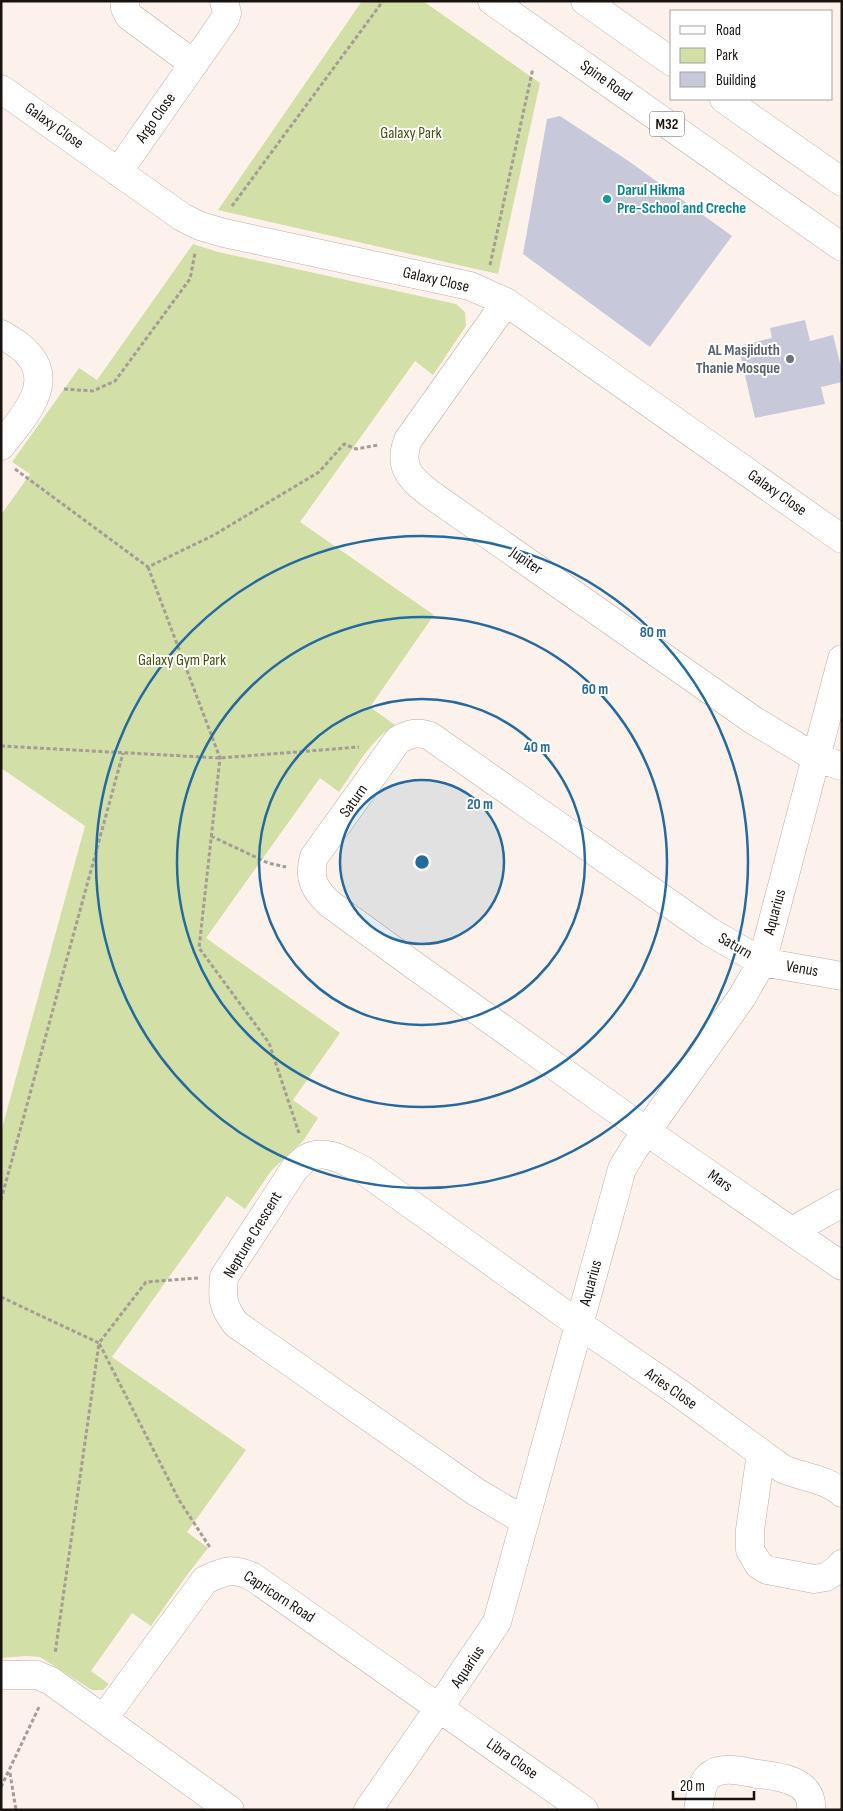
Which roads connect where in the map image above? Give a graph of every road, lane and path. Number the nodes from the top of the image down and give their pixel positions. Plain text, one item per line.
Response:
1 (125, 1) edge
2 (224, 1) edge
3 (383, 1) edge
4 (492, 1) edge
5 (585, 1) edge
6 (670, 61) edge
7 (194, 64) junction
8 (533, 68) dead end
9 (1, 89) edge
10 (725, 100) edge
11 (118, 172) junction
12 (842, 182) edge
13 (230, 209) dead end
14 (842, 247) edge
15 (195, 252) dead end
16 (496, 297) junction
17 (1, 334) edge
18 (58, 387) dead end
19 (408, 440) junction
20 (4, 455) edge
21 (842, 539) edge
22 (148, 567) junction
23 (842, 659) edge
24 (395, 744) junction
25 (1, 746) edge
26 (123, 753) junction
27 (220, 758) junction
28 (816, 758) junction
29 (842, 766) edge
30 (211, 836) junction
31 (311, 874) junction
32 (762, 962) junction
33 (842, 976) edge
34 (646, 1131) junction
35 (307, 1158) junction
36 (1, 1200) edge
37 (842, 1202) edge
38 (792, 1231) junction
39 (842, 1266) edge
40 (224, 1276) junction
41 (1, 1297) edge
42 (580, 1326) junction
43 (99, 1343) junction
44 (760, 1453) junction
45 (842, 1492) edge
46 (526, 1521) junction
47 (842, 1564) edge
48 (226, 1570) junction
49 (1, 1674) edge
50 (51, 1681) junction
51 (439, 1708) junction
52 (104, 1718) junction
53 (10, 1772) junction
54 (1, 1787) edge
55 (16, 1810) edge
56 (230, 1810) edge
57 (368, 1810) edge
58 (584, 1810) edge
59 (698, 1810) edge
60 (811, 1810) edge

1 - 7 street
2 - 7 street, Argo Close
3 - 13 path
4 - 14 street, Spine Road / M32
5 - 6 street
7 - 11 street, Argo Close
8 - 16 path
9 - 11 street, Galaxy Close
10 - 12 street
11 - 16 street, Galaxy Close
15 - 18 path
16 - 19 street, Jupiter
16 - 21 street, Galaxy Close
17 - 20 street
19 - 22 path
19 - 28 street, Jupiter
20 - 22 path
22 - 27 path
23 - 28 street, Aquarius
24 - 27 path
24 - 31 street, Saturn
24 - 32 street, Saturn
25 - 26 path
26 - 27 path
26 - 36 path
27 - 30 path
28 - 29 street
28 - 32 street, Aquarius
30 - 31 path
30 - 35 path
31 - 34 street
32 - 33 street, Venus
32 - 34 street, Aquarius
34 - 38 street, Mars
34 - 42 street, Aquarius
35 - 40 street, Neptune Crescent
35 - 42 street
37 - 38 street
38 - 39 street, Mars
40 - 43 path
40 - 46 street, Neptune Crescent
41 - 43 path
42 - 44 street, Aries Close
42 - 46 street, Aquarius
43 - 48 path
43 - 50 path
44 - 45 street, Aries Close
44 - 47 street
46 - 51 street, Aquarius
48 - 51 street, Capricorn Road
48 - 52 street, Capricorn Road
49 - 50 street
50 - 52 street
50 - 53 path
51 - 57 street, Aquarius
51 - 58 street, Libra Close
52 - 56 street
53 - 54 path
53 - 55 path
59 - 60 street

